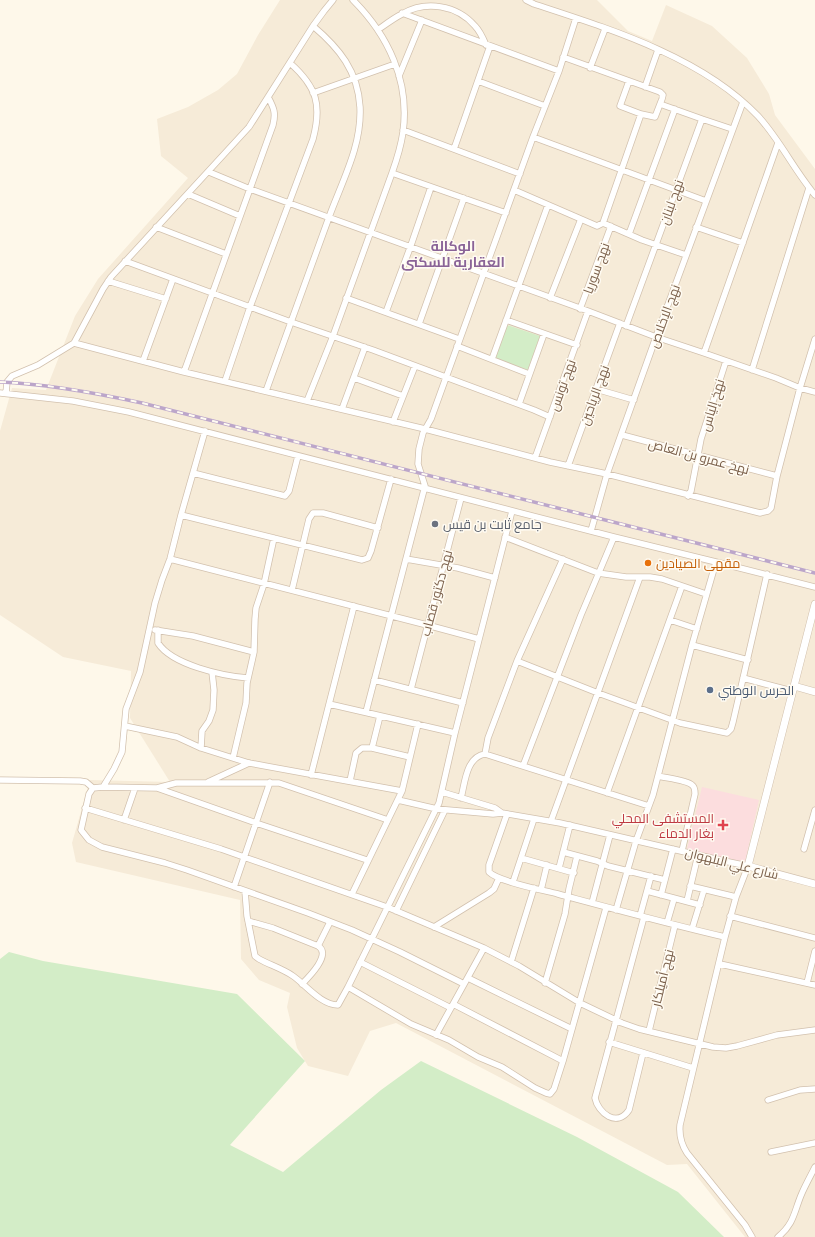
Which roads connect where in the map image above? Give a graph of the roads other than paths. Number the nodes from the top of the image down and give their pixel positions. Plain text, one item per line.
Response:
1 (333, 0) edge
2 (353, 0) edge
3 (526, 0) edge
4 (402, 13) junction
5 (576, 18) junction
6 (422, 20) junction
7 (313, 26) junction
8 (379, 29) junction
9 (605, 29) junction
10 (488, 45) junction
11 (658, 50) junction
12 (563, 57) junction
13 (290, 63) junction
14 (395, 64) junction
15 (590, 68) junction
16 (559, 71) junction
17 (399, 76) junction
18 (354, 80) junction
19 (478, 81) junction
20 (629, 81) junction
21 (646, 87) junction
22 (314, 93) junction
23 (268, 97) junction
24 (743, 102) junction
25 (660, 104) junction
26 (546, 106) junction
27 (675, 109) junction
28 (641, 114) junction
29 (702, 119) junction
30 (732, 129) junction
31 (403, 130) junction
32 (533, 137) junction
33 (778, 143) junction
34 (454, 149) junction
35 (621, 169) junction
36 (209, 172) junction
37 (392, 173) junction
38 (520, 174) junction
39 (649, 180) junction
40 (431, 187) junction
41 (809, 188) junction
42 (250, 189) junction
43 (514, 190) junction
44 (675, 190) junction
45 (188, 194) junction
46 (815, 195) edge
47 (464, 198) junction
48 (706, 201) junction
49 (290, 204) junction
50 (548, 205) junction
51 (506, 213) junction
52 (240, 216) junction
53 (328, 218) junction
54 (581, 218) junction
55 (603, 223) junction
56 (611, 226) junction
57 (696, 227) junction
58 (156, 228) junction
59 (371, 233) junction
60 (629, 234) junction
61 (743, 243) junction
62 (656, 244) junction
63 (410, 248) junction
64 (226, 254) junction
65 (686, 254) junction
66 (442, 260) junction
67 (126, 261) junction
68 (484, 274) junction
69 (173, 279) junction
70 (108, 281) junction
71 (518, 286) junction
72 (211, 293) junction
73 (346, 298) junction
74 (550, 298) junction
75 (166, 299) junction
76 (250, 307) junction
77 (580, 309) junction
78 (588, 311) junction
79 (386, 312) junction
80 (506, 320) junction
81 (291, 322) junction
82 (620, 323) junction
83 (419, 324) junction
84 (626, 326) junction
85 (544, 334) junction
86 (333, 336) junction
87 (656, 337) junction
88 (459, 339) junction
89 (815, 339) edge
90 (74, 343) junction
91 (577, 345) junction
92 (457, 346) junction
93 (365, 347) junction
94 (704, 353) junction
95 (492, 359) junction
96 (143, 361) junction
97 (726, 361) junction
98 (415, 366) junction
99 (752, 370) junction
100 (184, 372) junction
101 (529, 374) junction
102 (354, 378) junction
103 (445, 378) junction
104 (225, 382) junction
105 (800, 388) junction
106 (596, 389) junction
107 (266, 391) junction
108 (815, 392) edge
109 (3, 393) edge
110 (403, 396) junction
111 (634, 400) junction
112 (307, 401) junction
113 (519, 404) junction
114 (342, 409) junction
115 (550, 417) junction
116 (393, 422) junction
117 (425, 429) junction
118 (205, 431) junction
119 (622, 435) junction
120 (697, 455) junction
121 (298, 456) junction
122 (535, 458) junction
123 (568, 466) junction
124 (193, 473) junction
125 (607, 474) junction
126 (777, 476) junction
127 (391, 479) junction
128 (424, 488) junction
129 (688, 496) junction
130 (461, 498) junction
131 (512, 511) junction
132 (181, 515) junction
133 (378, 528) junction
134 (591, 531) junction
135 (505, 537) junction
136 (614, 537) junction
137 (274, 538) junction
138 (303, 544) junction
139 (170, 559) junction
140 (406, 559) junction
141 (563, 559) junction
142 (716, 562) junction
143 (444, 566) junction
144 (598, 573) junction
145 (767, 574) junction
146 (640, 577) junction
147 (495, 578) junction
148 (264, 584) junction
149 (682, 586) junction
150 (815, 587) edge
151 (292, 590) junction
152 (706, 594) junction
153 (815, 604) edge
154 (354, 606) junction
155 (391, 615) junction
156 (813, 617) edge
157 (670, 620) junction
158 (427, 625) junction
159 (149, 629) junction
160 (697, 629) junction
161 (158, 630) junction
162 (479, 639) junction
163 (692, 645) junction
164 (254, 652) junction
165 (748, 660) junction
166 (516, 661) junction
167 (212, 672) junction
168 (557, 677) junction
169 (248, 678) junction
170 (744, 678) junction
171 (374, 680) junction
172 (793, 688) junction
173 (411, 689) junction
174 (815, 692) edge
175 (598, 693) junction
176 (463, 703) junction
177 (329, 704) junction
178 (637, 707) junction
179 (366, 712) junction
180 (380, 716) junction
181 (672, 719) junction
182 (418, 724) junction
183 (125, 726) junction
184 (455, 733) junction
185 (201, 748) junction
186 (372, 748) junction
187 (485, 754) junction
188 (410, 757) junction
189 (233, 758) junction
190 (249, 763) junction
191 (523, 766) junction
192 (311, 775) junction
193 (658, 776) junction
194 (0, 780) edge
195 (565, 780) junction
196 (350, 781) junction
197 (270, 782) junction
198 (206, 783) junction
199 (103, 787) junction
200 (93, 788) junction
201 (135, 788) junction
202 (157, 788) junction
203 (402, 791) junction
204 (442, 792) junction
205 (607, 793) junction
206 (461, 798) junction
207 (398, 800) junction
208 (649, 806) junction
209 (85, 808) junction
210 (436, 809) junction
211 (445, 810) junction
212 (815, 810) edge
213 (504, 814) junction
214 (534, 819) junction
215 (124, 820) junction
216 (388, 820) junction
217 (551, 821) junction
218 (256, 823) junction
219 (570, 825) junction
220 (610, 835) junction
221 (636, 841) junction
222 (673, 849) junction
223 (804, 849) dead end
224 (682, 851) junction
225 (563, 852) junction
226 (698, 855) junction
227 (578, 856) junction
228 (244, 857) junction
229 (521, 858) junction
230 (367, 860) junction
231 (602, 863) junction
232 (547, 866) junction
233 (748, 866) junction
234 (559, 868) junction
235 (626, 870) junction
236 (574, 872) junction
237 (651, 876) junction
238 (499, 878) junction
239 (665, 880) junction
240 (513, 882) junction
241 (815, 884) edge
242 (690, 886) junction
243 (234, 887) junction
244 (534, 888) junction
245 (541, 890) junction
246 (704, 890) junction
247 (245, 891) junction
248 (647, 891) junction
249 (352, 894) junction
250 (661, 895) junction
251 (568, 897) junction
252 (736, 897) junction
253 (674, 899) junction
254 (687, 901) junction
255 (592, 903) junction
256 (700, 905) junction
257 (387, 907) junction
258 (606, 908) junction
259 (616, 910) junction
260 (396, 911) junction
261 (730, 916) junction
262 (642, 917) junction
263 (248, 921) junction
264 (330, 922) junction
265 (667, 923) junction
266 (675, 925) junction
267 (434, 927) junction
268 (692, 930) junction
269 (725, 937) junction
270 (371, 938) junction
271 (815, 938) edge
272 (318, 946) junction
273 (484, 948) junction
274 (815, 951) edge
275 (360, 962) junction
276 (511, 962) junction
277 (720, 964) junction
278 (468, 978) junction
279 (545, 983) junction
280 (807, 983) junction
281 (302, 984) junction
282 (464, 984) junction
283 (815, 985) edge
284 (348, 987) junction
285 (580, 1003) junction
286 (452, 1006) junction
287 (615, 1020) junction
288 (572, 1029) junction
289 (815, 1030) edge
290 (649, 1031) junction
291 (436, 1035) junction
292 (609, 1042) junction
293 (699, 1044) junction
294 (643, 1053) junction
295 (563, 1061) junction
296 (693, 1068) junction
297 (815, 1089) edge
298 (768, 1100) dead end
299 (815, 1143) edge
300 (771, 1152) dead end
301 (815, 1167) edge
302 (752, 1237) edge
303 (778, 1237) edge

1 - 7 street
2 - 8 street
3 - 5 street
4 - 6 street
4 - 8 street
4 - 10 street
5 - 9 street
5 - 12 street
6 - 10 street
6 - 17 street
7 - 13 street
7 - 18 street
8 - 14 street
9 - 11 street
9 - 15 street
10 - 16 street
10 - 19 street
11 - 21 street
11 - 24 street
12 - 15 street
12 - 16 street
13 - 22 street
13 - 23 street
14 - 17 street
14 - 18 street
15 - 20 street
16 - 26 street
17 - 31 street
18 - 22 street
18 - 53 street
19 - 26 street
19 - 34 street
20 - 21 street
20 - 28 street
21 - 25 street
22 - 49 street
23 - 36 street
23 - 42 street
24 - 30 street, نهج الإخلاص
24 - 33 street
25 - 27 street
25 - 28 street
26 - 32 street
27 - 29 street
27 - 39 street
28 - 35 street
29 - 30 street
29 - 44 street, نهج لبنان
30 - 48 street, نهج الإخلاص
31 - 34 street
31 - 37 street
32 - 35 street
32 - 38 street
33 - 41 street
33 - 61 street
34 - 38 street
35 - 39 street
35 - 55 street
36 - 42 street
36 - 45 street
37 - 40 street
37 - 59 street
38 - 43 street
39 - 44 street
39 - 60 street
40 - 47 street
40 - 63 street
41 - 46 street
41 - 99 street
42 - 49 street
42 - 52 street
43 - 50 street
43 - 51 street
44 - 48 street
44 - 62 street, نهج لبنان
45 - 52 street
45 - 58 street
47 - 51 street
47 - 66 street
48 - 57 street, نهج الإخلاص
49 - 53 street
49 - 76 street
50 - 54 street
50 - 71 street
51 - 68 street
52 - 64 street
53 - 59 street
53 - 81 street
54 - 55 street
54 - 74 street
55 - 56 street
56 - 60 street
56 - 77 street, نهج سوريا
57 - 61 street
57 - 65 street, نهج الإخلاص
58 - 64 street
58 - 67 street
59 - 63 street
59 - 73 street
60 - 62 street
61 - 94 street
62 - 65 street
62 - 84 street, نهج لبنان
63 - 66 street
63 - 79 street
64 - 72 street
65 - 87 street, نهج الإخلاص
66 - 68 street
66 - 83 street
67 - 69 street
67 - 70 street
68 - 71 street
68 - 88 street
69 - 72 street
69 - 75 street
70 - 75 street
70 - 90 street
71 - 74 street
71 - 80 street
72 - 76 street
72 - 100 street
73 - 79 street
73 - 86 street
74 - 77 street
75 - 96 street
76 - 81 street
76 - 104 street
77 - 78 street
78 - 82 street
78 - 91 street, نهج تونس
79 - 83 street
80 - 85 street
80 - 95 street
81 - 86 street
81 - 107 street
82 - 84 street
82 - 106 street, نهج الرياحين
83 - 88 street
84 - 87 street
85 - 91 street
85 - 101 street
86 - 93 street
86 - 112 street
87 - 94 street
87 - 111 street, نهج الإخلاص
88 - 92 street
89 - 105 street
90 - 96 street
90 - 109 street
91 - 115 street, نهج تونس
92 - 95 street
92 - 103 street
93 - 98 street
93 - 102 street
94 - 97 street
95 - 101 street
96 - 100 street
97 - 99 street
97 - 120 street, نهخ إلياس
98 - 103 street
98 - 110 street
99 - 105 street
100 - 104 street
101 - 113 street
102 - 110 street
102 - 114 street
103 - 113 street
103 - 117 street
104 - 107 street
105 - 108 street
105 - 126 street
106 - 111 street
106 - 123 street, نهج الرياحين
107 - 112 street
109 - 118 street
110 - 116 street
111 - 119 street, نهج الإخلاص
112 - 114 street
113 - 115 street
114 - 116 street
115 - 122 street, نهج تونس
116 - 117 street
117 - 122 street
117 - 128 street
118 - 121 street
118 - 124 street
119 - 120 street, نهخ عمرو بن العاص
119 - 125 street, نهج الإخلاص
120 - 126 street, نهخ عمرو بن العاص
120 - 129 street, نهخ إلياس
121 - 124 street
121 - 127 street
122 - 123 street
123 - 125 street
124 - 132 street
125 - 129 street
125 - 134 street, نهج الإخلاص
126 - 129 street
127 - 128 street
127 - 133 street
128 - 130 street
128 - 140 street
130 - 131 street
130 - 143 street, نهج دكتور قصاب
131 - 134 street
131 - 135 street
132 - 137 street
132 - 139 street
133 - 138 street
133 - 138 street
134 - 136 street
135 - 141 street
135 - 147 street
136 - 142 street
136 - 144 street
137 - 138 street
137 - 148 street
138 - 151 street
139 - 148 street
139 - 159 street
140 - 143 street
140 - 155 street
141 - 144 street
141 - 166 street
142 - 145 street
142 - 152 street
143 - 147 street
143 - 158 street, نهج دكتور قصاب
144 - 146 street
144 - 168 street
145 - 150 street
145 - 165 street
146 - 149 street
146 - 175 street
147 - 162 street
148 - 151 street
148 - 164 street
149 - 152 street
149 - 157 street
151 - 154 street
152 - 160 street
153 - 156 street
154 - 155 street
154 - 177 street
155 - 158 street
155 - 171 street
156 - 172 street
157 - 160 street
157 - 178 street
158 - 162 street
158 - 173 street, نهج دكتور قصاب
159 - 161 street
159 - 183 street
160 - 163 street
161 - 164 street
161 - 167 street
162 - 176 street
163 - 165 street
163 - 181 street
164 - 169 street
165 - 170 street
166 - 168 street
166 - 187 street
167 - 169 street
167 - 185 street
168 - 175 street
168 - 191 street
169 - 189 street
170 - 172 street
170 - 181 street
171 - 173 street
171 - 179 street
172 - 174 street
172 - 233 street
173 - 176 street
175 - 178 street
175 - 195 street
176 - 184 street
177 - 179 street
177 - 192 street
178 - 181 street
178 - 205 street
179 - 180 street
180 - 182 street
180 - 186 street
181 - 193 street
182 - 184 street
182 - 188 street
183 - 185 street
183 - 199 street
184 - 204 street
185 - 189 street
186 - 188 street
186 - 196 street
187 - 191 street
187 - 206 street
188 - 203 street
189 - 190 street
190 - 192 street
190 - 198 street
191 - 195 street
192 - 196 street
193 - 208 street
193 - 224 street
194 - 200 street
195 - 205 street
195 - 217 street
196 - 203 street
197 - 198 street
197 - 216 street
197 - 218 street
198 - 202 street
199 - 200 street
199 - 201 street
200 - 209 street
201 - 202 street
201 - 215 street
202 - 218 street
203 - 207 street
204 - 206 street
204 - 210 street
205 - 208 street
206 - 213 street
207 - 210 street, شارع علي البلهوان
207 - 216 street
208 - 221 street
209 - 215 street
209 - 243 street
210 - 211 street, شارع علي البلهوان
210 - 257 street
211 - 213 street, شارع علي البلهوان
211 - 260 street
212 - 223 street
213 - 214 street, شارع علي البلهوان
213 - 238 street
214 - 217 street, شارع علي البلهوان
214 - 229 street
215 - 228 street
216 - 230 street
217 - 219 street, شارع علي البلهوان
218 - 228 street
218 - 230 street
219 - 220 street, شارع علي البلهوان
219 - 225 street
220 - 221 street, شارع علي البلهوان
220 - 231 street
221 - 222 street, شارع علي البلهوان
221 - 235 street
222 - 224 street, شارع علي البلهوان
222 - 239 street
224 - 226 street, شارع علي البلهوان
225 - 227 street
225 - 234 street
226 - 233 street, شارع علي البلهوان
226 - 242 street
227 - 231 street
227 - 236 street
228 - 243 street
228 - 249 street
229 - 232 street
229 - 240 street
230 - 249 street
231 - 235 street
231 - 255 street
232 - 234 street
232 - 245 street
233 - 241 street, شارع علي البلهوان
233 - 252 street
234 - 236 street
235 - 237 street
235 - 259 street
236 - 251 street
237 - 239 street
237 - 248 street
238 - 240 street
238 - 267 street
239 - 250 street
240 - 244 street
242 - 246 street
242 - 254 street
243 - 247 street
244 - 245 street
244 - 276 street
245 - 251 street
246 - 252 street
246 - 256 street
247 - 263 street
247 - 264 street
248 - 250 street
248 - 262 street
249 - 257 street
250 - 253 street
251 - 255 street
251 - 279 street
252 - 261 street
253 - 254 street
253 - 265 street
254 - 256 street
255 - 258 street
256 - 268 street
257 - 260 street
257 - 270 street
258 - 259 street
258 - 285 street
259 - 262 street
260 - 267 street
261 - 269 street
261 - 271 street
262 - 265 street
262 - 287 street
263 - 272 street
263 - 281 street
264 - 270 street
264 - 272 street
265 - 266 street
266 - 268 street
266 - 290 street, نهج أميلكار
267 - 273 street
268 - 269 street
269 - 277 street
270 - 275 street
270 - 282 street
272 - 281 street
273 - 276 street
273 - 278 street
274 - 280 street
275 - 284 street
275 - 286 street
276 - 279 street
277 - 280 street
277 - 293 street
278 - 282 street
278 - 288 street
279 - 285 street
280 - 283 street
281 - 284 street
282 - 286 street
284 - 291 street
285 - 287 street
285 - 288 street
286 - 291 street
286 - 295 street
287 - 290 street
287 - 292 street
288 - 295 street
289 - 293 street
290 - 293 street
291 - 295 street
292 - 294 street
292 - 294 street
293 - 296 street
294 - 296 street
296 - 302 street
297 - 298 street
299 - 300 street
301 - 303 street

